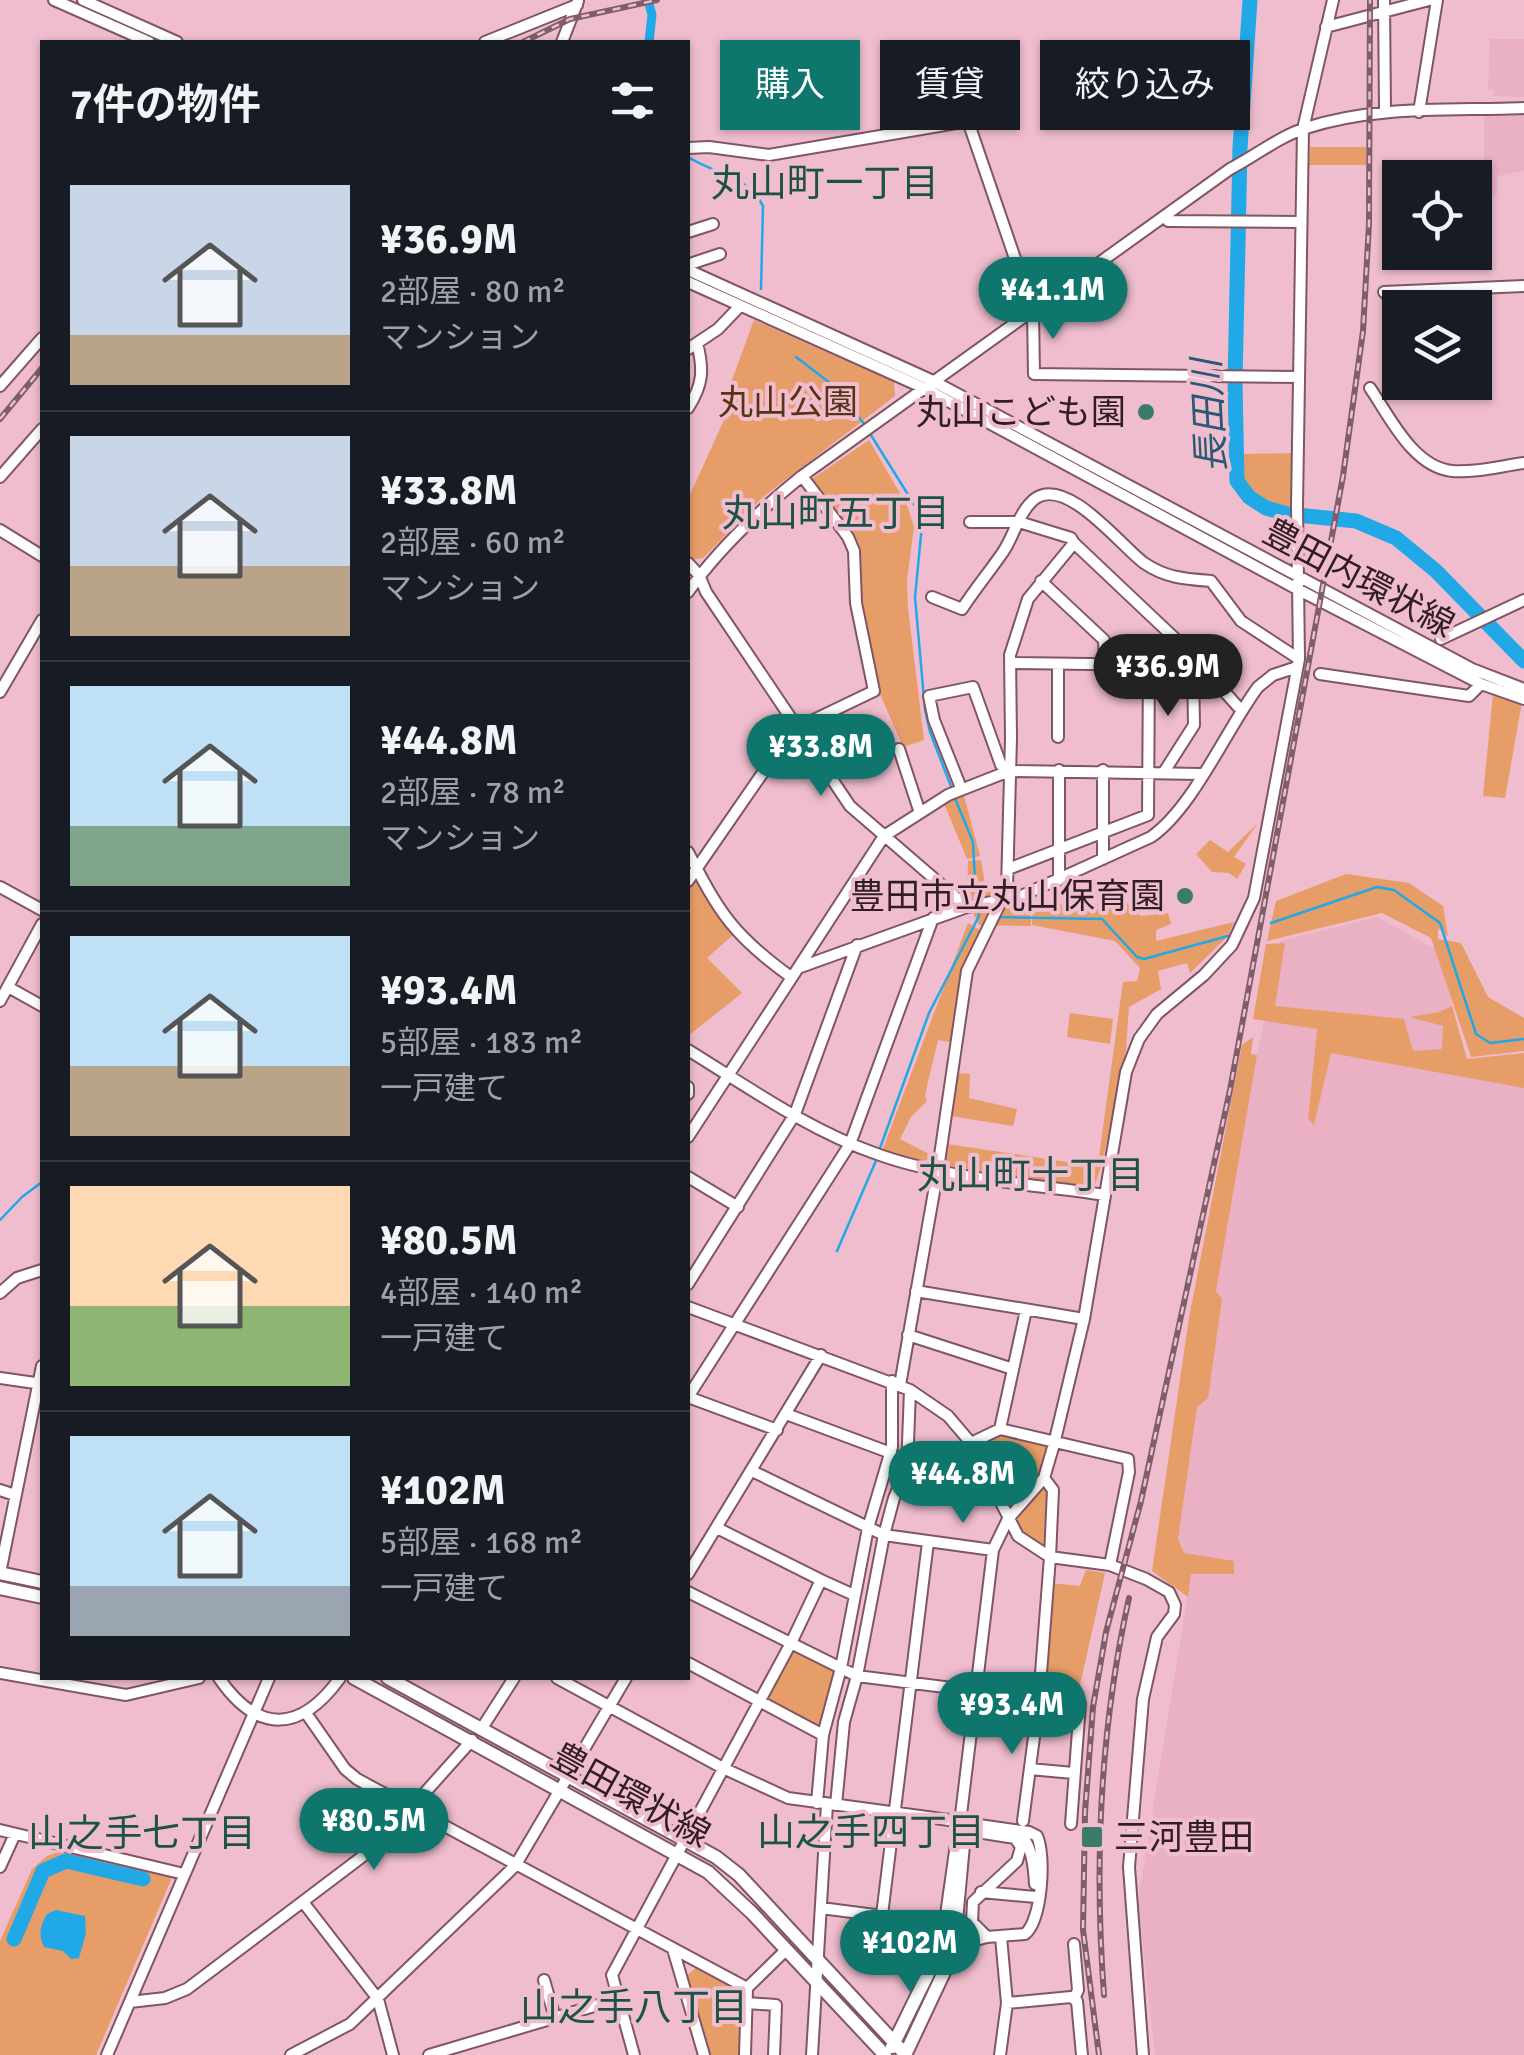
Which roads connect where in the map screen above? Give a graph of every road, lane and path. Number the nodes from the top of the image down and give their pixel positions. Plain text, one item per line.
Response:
1 (54, 0) edge
2 (83, 0) edge
3 (1333, 0) edge
4 (1429, 0) edge
5 (1438, 0) edge
6 (578, 2) edge
7 (1384, 6) edge
8 (1326, 28) junction
9 (144, 40) edge
10 (173, 40) edge
11 (490, 40) edge
12 (567, 40) edge
13 (1524, 108) edge
14 (1385, 111) junction
15 (1419, 112) junction
16 (1303, 128) junction
17 (690, 148) edge
18 (1165, 216) junction
19 (1300, 222) junction
20 (713, 224) dead end
21 (690, 231) edge
22 (720, 254) dead end
23 (690, 269) edge
24 (690, 269) edge
25 (690, 270) edge
26 (1524, 286) edge
27 (1431, 290) edge
28 (740, 306) junction
29 (1033, 311) junction
30 (40, 340) edge
31 (692, 346) edge
32 (1298, 376) junction
33 (929, 385) junction
34 (0, 386) edge
35 (1370, 388) dead end
36 (690, 405) edge
37 (40, 431) edge
38 (1524, 463) edge
39 (802, 476) junction
40 (0, 478) edge
41 (970, 522) dead end
42 (1020, 522) junction
43 (0, 530) edge
44 (1074, 544) junction
45 (40, 552) edge
46 (690, 565) edge
47 (699, 576) junction
48 (1298, 577) junction
49 (1041, 580) junction
50 (690, 589) edge
51 (1299, 590) junction
52 (932, 597) dead end
53 (1524, 600) edge
54 (40, 623) edge
55 (1441, 639) dead end
56 (1185, 648) junction
57 (1010, 663) junction
58 (1298, 663) junction
59 (1058, 664) junction
60 (1104, 664) junction
61 (1150, 666) junction
62 (1193, 668) dead end
63 (1320, 674) dead end
64 (1481, 684) junction
65 (1, 687) edge
66 (1524, 689) edge
67 (1524, 699) edge
68 (1241, 710) junction
69 (799, 727) junction
70 (1058, 737) dead end
71 (899, 749) dead end
72 (1009, 770) junction
73 (1058, 770) junction
74 (1103, 770) junction
75 (1148, 772) junction
76 (1164, 772) junction
77 (1202, 774) junction
78 (955, 791) junction
79 (920, 813) junction
80 (1103, 834) junction
81 (884, 836) junction
82 (1058, 851) junction
83 (690, 856) edge
84 (1103, 860) junction
85 (696, 869) junction
86 (1008, 869) junction
87 (690, 878) edge
88 (1059, 880) junction
89 (0, 886) edge
90 (1004, 899) junction
91 (973, 906) junction
92 (40, 909) edge
93 (933, 918) junction
94 (40, 928) edge
95 (857, 945) junction
96 (794, 973) junction
97 (8, 986) junction
98 (0, 1000) edge
99 (40, 1005) edge
100 (690, 1051) edge
101 (728, 1074) junction
102 (795, 1114) junction
103 (690, 1134) edge
104 (850, 1144) junction
105 (938, 1169) junction
106 (690, 1178) edge
107 (1105, 1195) junction
108 (738, 1208) junction
109 (40, 1271) edge
110 (690, 1281) edge
111 (916, 1291) junction
112 (0, 1293) edge
113 (690, 1308) edge
114 (1026, 1310) junction
115 (1084, 1319) junction
116 (735, 1323) junction
117 (908, 1336) junction
118 (821, 1355) junction
119 (1013, 1368) junction
120 (0, 1378) edge
121 (40, 1384) edge
122 (901, 1385) junction
123 (40, 1388) edge
124 (690, 1394) edge
125 (690, 1398) edge
126 (786, 1414) junction
127 (777, 1430) junction
128 (1000, 1430) junction
129 (971, 1443) junction
130 (1054, 1444) junction
131 (891, 1453) junction
132 (752, 1471) junction
133 (1044, 1478) junction
134 (0, 1490) edge
135 (15, 1496) junction
136 (1008, 1519) junction
137 (717, 1528) junction
138 (868, 1528) junction
139 (884, 1536) junction
140 (928, 1542) junction
141 (993, 1550) junction
142 (1050, 1557) junction
143 (1110, 1566) junction
144 (690, 1571) edge
145 (0, 1573) edge
146 (822, 1580) junction
147 (40, 1582) edge
148 (0, 1588) edge
149 (690, 1593) edge
150 (854, 1595) junction
151 (40, 1597) edge
152 (792, 1644) junction
153 (690, 1665) edge
154 (841, 1668) junction
155 (0, 1673) edge
156 (857, 1676) junction
157 (40, 1680) edge
158 (40, 1680) edge
159 (190, 1680) edge
160 (221, 1680) edge
161 (268, 1680) edge
162 (338, 1680) edge
163 (358, 1680) edge
164 (392, 1680) edge
165 (513, 1680) edge
166 (561, 1680) edge
167 (625, 1680) edge
168 (911, 1682) junction
169 (976, 1689) junction
170 (1039, 1698) junction
171 (759, 1703) junction
172 (609, 1705) junction
173 (306, 1713) junction
174 (253, 1714) junction
175 (482, 1728) junction
176 (823, 1736) junction
177 (472, 1740) junction
178 (723, 1768) junction
179 (1030, 1769) junction
180 (1074, 1773) junction
181 (569, 1775) junction
182 (560, 1789) junction
183 (826, 1804) junction
184 (412, 1808) junction
185 (896, 1813) junction
186 (1071, 1824) dead end
187 (960, 1826) junction
188 (1020, 1826) junction
189 (0, 1830) edge
190 (16, 1834) junction
191 (684, 1838) junction
192 (675, 1853) junction
193 (514, 1866) junction
194 (0, 1867) edge
195 (184, 1874) junction
196 (981, 1892) junction
197 (1036, 1897) junction
198 (303, 1902) junction
199 (821, 1908) junction
200 (1036, 1910) junction
201 (882, 1915) junction
202 (944, 1924) junction
203 (635, 1930) junction
204 (987, 1937) junction
205 (1001, 1937) junction
206 (1074, 1944) dead end
207 (954, 1946) junction
208 (674, 1950) junction
209 (786, 1950) junction
210 (818, 1959) junction
211 (544, 1980) dead end
212 (816, 1981) junction
213 (747, 1988) junction
214 (378, 1999) junction
215 (618, 1999) junction
216 (1074, 1999) junction
217 (130, 2002) junction
218 (747, 2002) junction
219 (1008, 2003) junction
220 (555, 2018) junction
221 (307, 2051) edge
222 (889, 2051) edge
223 (108, 2055) edge
224 (291, 2055) edge
225 (393, 2055) edge
226 (430, 2055) edge
227 (634, 2055) edge
228 (704, 2055) edge
229 (745, 2055) edge
230 (774, 2055) edge
231 (812, 2055) edge
232 (905, 2055) edge
233 (1000, 2055) edge
234 (1082, 2055) edge
235 (1143, 2055) edge

1 - 9 street
2 - 10 street
3 - 8 street
4 - 7 street
5 - 15 street
6 - 11 street
6 - 12 street
7 - 8 street
7 - 14 street
8 - 16 street
13 - 15 street
14 - 15 street
14 - 16 street
16 - 18 street
16 - 19 street
17 - 29 street
18 - 19 street
18 - 29 street
19 - 32 street
20 - 21 street
22 - 23 street
24 - 33 street, 豊田内環状線
25 - 28 street, 豊田内環状線
26 - 27 street
28 - 31 street
28 - 33 street, 豊田内環状線
29 - 32 street
29 - 33 street
30 - 34 street
31 - 36 street
32 - 48 street
33 - 39 street
33 - 48 street, 豊田内環状線
33 - 51 street, 豊田内環状線
35 - 38 street
37 - 40 street
39 - 47 street
39 - 69 street
41 - 42 street
42 - 44 street
42 - 52 street
42 - 58 street
43 - 45 street
44 - 49 street
44 - 56 street
46 - 47 street
47 - 50 street
47 - 69 street
48 - 51 street
48 - 66 street, 豊田内環状線
49 - 57 street
49 - 60 street
51 - 58 street
51 - 64 street, 豊田内環状線
53 - 55 street
54 - 65 street
56 - 61 street
56 - 68 street
57 - 59 street
57 - 72 street
58 - 68 street
58 - 107 street
59 - 60 street
59 - 70 street
60 - 61 street
61 - 75 street
62 - 76 street
63 - 64 street
64 - 67 street, 豊田内環状線
68 - 77 street
69 - 81 street
69 - 85 street
71 - 79 street
72 - 73 street
72 - 78 street
72 - 78 street
72 - 86 street
73 - 74 street
73 - 82 street
74 - 75 street
74 - 80 street
75 - 76 street
75 - 80 street
76 - 77 street
77 - 84 street
78 - 79 street
79 - 81 street
80 - 82 street
80 - 84 street
81 - 91 street
81 - 96 street
82 - 86 street
82 - 88 street
83 - 85 street
84 - 88 street
85 - 87 street
85 - 96 street
86 - 90 street
88 - 90 street
89 - 92 street
90 - 91 street
90 - 105 street
91 - 93 street
93 - 95 street
93 - 104 street
94 - 97 street
95 - 96 street
95 - 102 street
96 - 101 street
97 - 98 street
97 - 99 street
100 - 101 street
101 - 102 street
101 - 103 street
102 - 104 street
102 - 108 street
104 - 105 street
104 - 116 street
105 - 107 street
105 - 111 street
106 - 108 street
107 - 115 street
108 - 110 street
109 - 112 street
111 - 114 street
111 - 117 street
113 - 116 street
114 - 115 street
114 - 119 street
115 - 130 street
116 - 118 street
116 - 124 street
117 - 119 street
117 - 122 street
118 - 122 street
118 - 126 street
119 - 128 street
120 - 121 street
122 - 129 street
122 - 131 street
122 - 139 street
123 - 135 street
125 - 127 street
126 - 127 street
126 - 131 street
127 - 132 street
128 - 129 street
128 - 130 street
129 - 136 street
130 - 133 street
130 - 143 street
131 - 138 street
132 - 137 street
132 - 138 street
133 - 136 street
133 - 142 street
134 - 135 street
135 - 145 street
136 - 141 street
136 - 142 street
137 - 144 street
137 - 146 street
138 - 139 street
138 - 150 street
139 - 140 street
139 - 156 street
140 - 141 street
140 - 168 street
141 - 169 street
142 - 143 street
142 - 170 street
143 - 235 street
145 - 147 main road
146 - 150 street
146 - 152 street
148 - 151 main road
149 - 152 street
150 - 154 street
152 - 154 street
152 - 171 street
153 - 171 street
154 - 156 street
154 - 176 street
155 - 158 street
156 - 168 street
156 - 183 street
157 - 159 street
160 - 174 street
161 - 174 street
162 - 173 street
163 - 177 main road, 豊田環状線
164 - 175 main road, 豊田環状線
165 - 175 street
166 - 172 street
167 - 172 street
168 - 169 street
168 - 185 street
169 - 170 street
169 - 187 street
170 - 179 street
170 - 180 street
171 - 176 street
171 - 178 street
172 - 178 street
172 - 181 street
173 - 174 street
173 - 184 street
174 - 195 street
175 - 181 main road, 豊田環状線
176 - 183 street
177 - 182 main road, 豊田環状線
177 - 184 street
178 - 183 street
178 - 191 street
179 - 180 street
179 - 188 street
180 - 186 street
181 - 182 street
181 - 191 main road, 豊田環状線
182 - 192 main road, 豊田環状線
182 - 193 street
183 - 185 street
183 - 199 street
184 - 193 street
184 - 198 street
185 - 187 street
185 - 201 street
187 - 188 street
187 - 196 street
187 - 202 main road
187 - 207 main road
188 - 197 street
188 - 200 street
189 - 190 street
190 - 194 street
190 - 195 street
191 - 192 street
191 - 210 main road, 豊田環状線
192 - 203 street
192 - 209 main road, 豊田環状線
193 - 203 street
193 - 214 street
195 - 217 street
196 - 197 street
196 - 204 street
197 - 200 street
198 - 214 street
198 - 217 street
199 - 201 street
199 - 210 street
200 - 205 street
201 - 202 street
202 - 222 main road
203 - 208 street
203 - 215 street
204 - 205 street
204 - 207 street
205 - 219 street
206 - 216 street
207 - 232 main road
208 - 213 street
208 - 228 street
209 - 212 main road, 豊田環状線
209 - 213 street
210 - 212 street
210 - 222 main road, 豊田環状線
211 - 220 street
212 - 222 main road, 豊田環状線
212 - 231 street
213 - 218 street
214 - 221 street
214 - 225 street
215 - 220 street
215 - 227 street
216 - 219 street
216 - 234 street
217 - 223 street
218 - 229 street
218 - 230 street
219 - 233 street
220 - 226 street
221 - 224 street
222 - 232 main road, 豊田環状線

